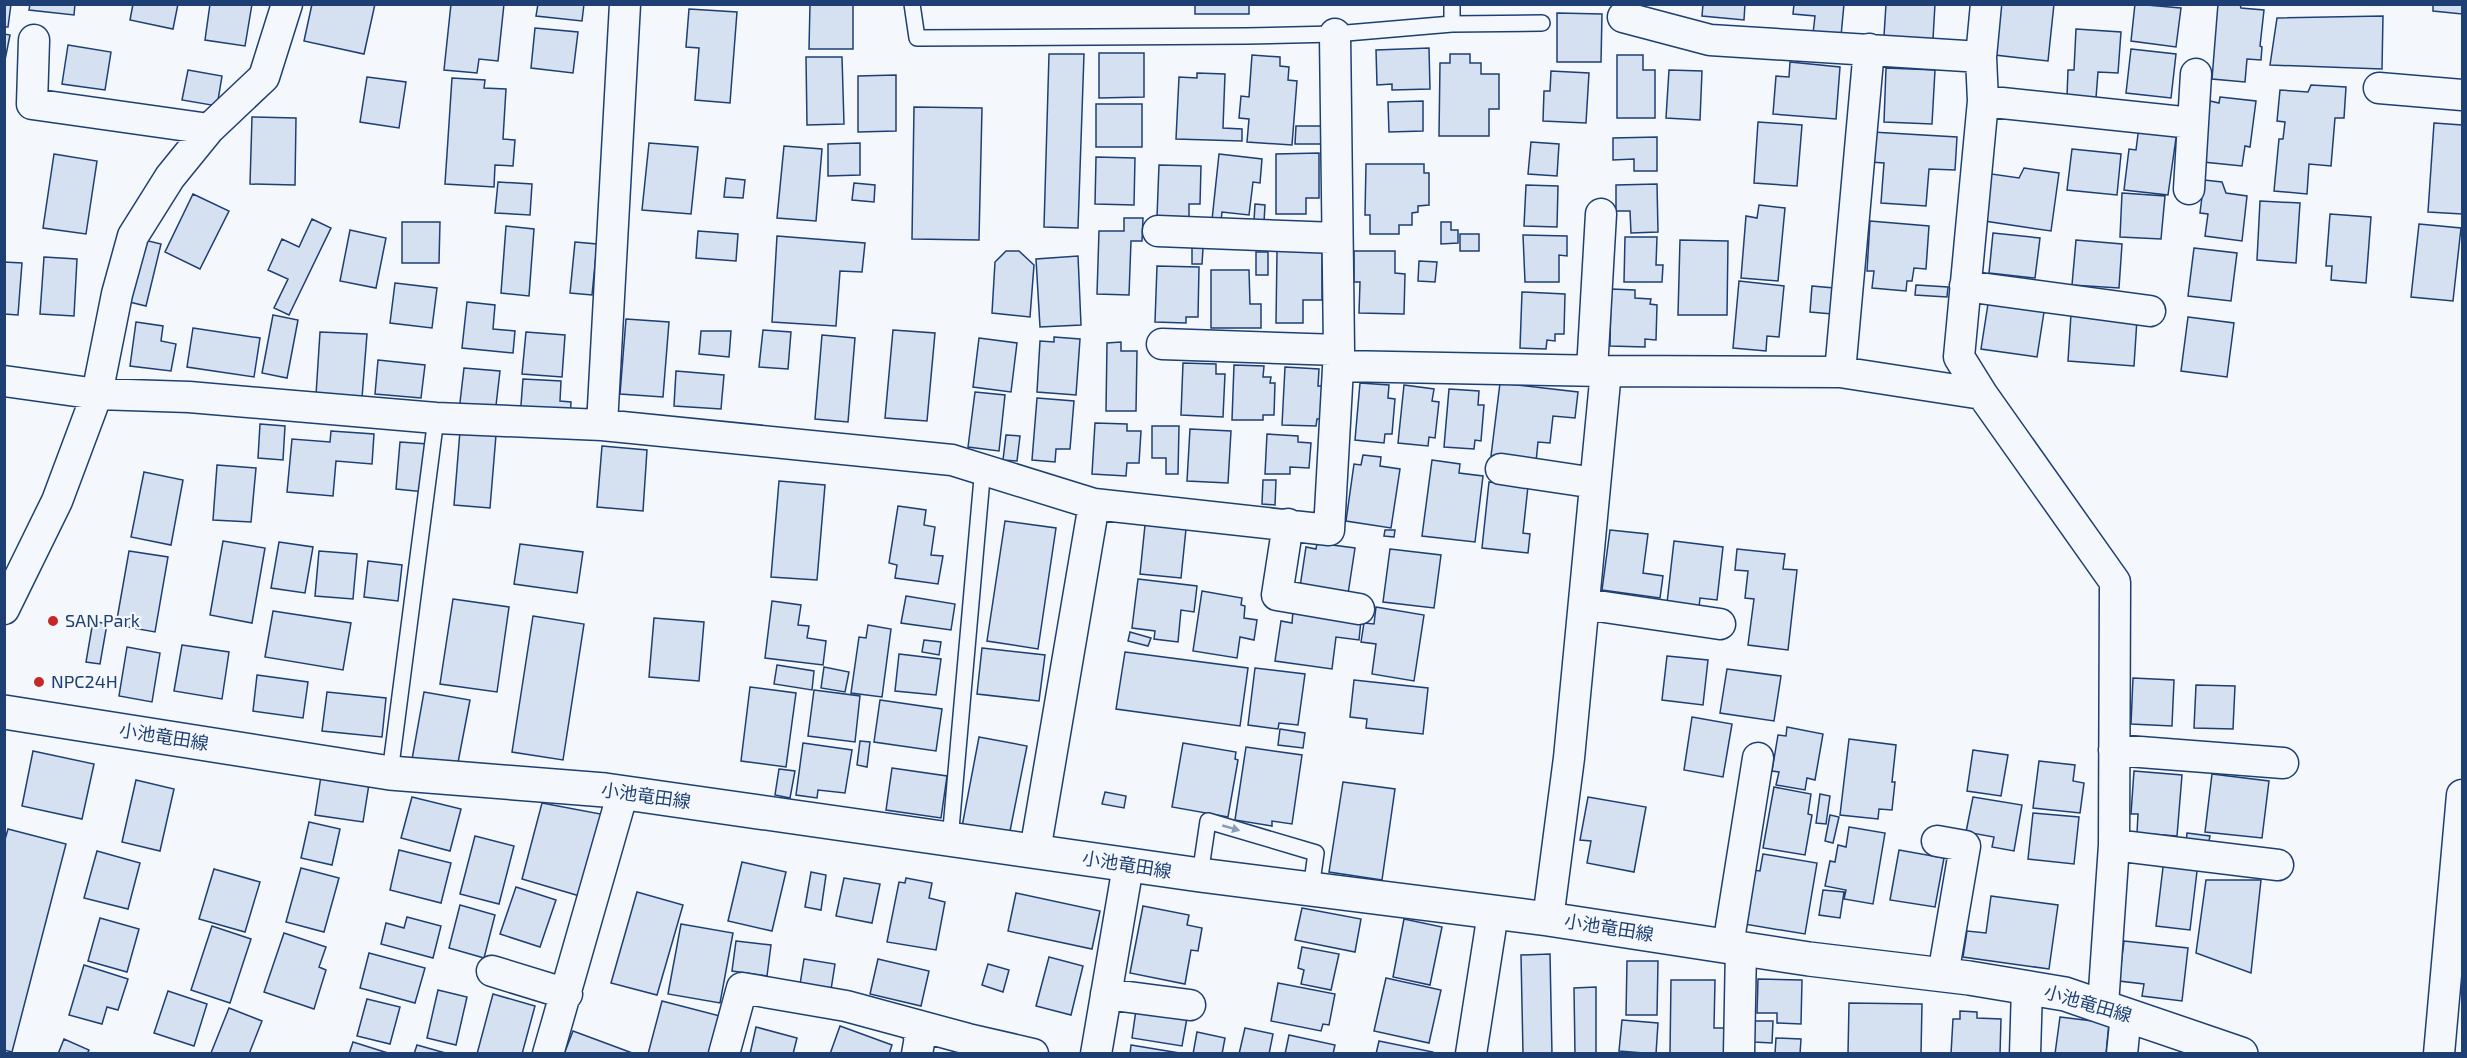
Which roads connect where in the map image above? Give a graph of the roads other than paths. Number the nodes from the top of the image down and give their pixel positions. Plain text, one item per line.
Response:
1 (287, 4) edge
2 (625, 4) edge
3 (912, 4) edge
4 (1452, 4) edge
5 (1986, 4) edge
6 (1623, 17) dead end
7 (1542, 23) dead end
8 (1452, 24) junction
9 (1335, 34) junction
10 (34, 40) dead end
11 (1869, 49) junction
12 (1981, 57) junction
13 (2196, 74) dead end
14 (2379, 88) dead end
15 (2463, 95) edge
16 (1983, 101) junction
17 (2192, 123) junction
18 (209, 129) junction
19 (2189, 189) dead end
20 (1601, 214) dead end
21 (1158, 231) dead end
22 (1336, 238) junction
23 (1965, 286) junction
24 (2150, 311) dead end
25 (1162, 344) dead end
26 (1339, 358) junction
27 (1599, 370) junction
28 (1839, 372) junction
29 (4, 381) edge
30 (97, 394) junction
31 (1982, 394) junction
32 (436, 418) junction
33 (602, 425) junction
34 (983, 467) junction
35 (1501, 469) dead end
36 (1595, 483) junction
37 (1094, 504) junction
38 (1288, 524) junction
39 (1584, 604) junction
40 (4, 609) edge
41 (1359, 609) dead end
42 (1720, 624) dead end
43 (4, 712) edge
44 (2115, 750) junction
45 (1758, 758) dead end
46 (2283, 764) dead end
47 (390, 773) junction
48 (623, 792) junction
49 (2463, 795) edge
50 (950, 840) junction
51 (1937, 840) dead end
52 (2114, 845) junction
53 (1035, 850) junction
54 (2278, 865) dead end
55 (1128, 866) junction
56 (1200, 875) junction
57 (1311, 889) junction
58 (1493, 913) junction
59 (1548, 919) junction
60 (1734, 947) junction
61 (492, 971) dead end
62 (1943, 975) junction
63 (2027, 988) junction
64 (567, 994) junction
65 (1106, 994) junction
66 (1190, 1005) dead end
67 (2115, 1009) junction
68 (916, 1039) edge
69 (548, 1053) edge
70 (724, 1053) edge
71 (1033, 1053) edge
72 (1096, 1053) edge
73 (1471, 1053) edge
74 (1739, 1053) edge
75 (2025, 1053) edge
76 (2122, 1053) edge
77 (2241, 1053) edge
78 (2439, 1053) edge

1 - 18 street
2 - 33 street
3 - 9 lane
4 - 8 lane
5 - 12 street
6 - 11 street
7 - 8 lane
8 - 9 lane
9 - 22 street
10 - 18 street
11 - 12 street
11 - 28 street
12 - 16 street
13 - 17 street
14 - 15 street
16 - 17 street
16 - 23 street
17 - 19 street
18 - 30 street
20 - 27 street
21 - 22 street
22 - 26 street
23 - 24 street
23 - 31 street
25 - 26 street
26 - 27 street
26 - 38 street
27 - 28 street
27 - 36 street
28 - 31 street
29 - 30 street
30 - 32 street
30 - 40 street
31 - 44 street
32 - 33 street
32 - 47 lane
33 - 34 street
34 - 37 street
34 - 50 lane
35 - 36 street
36 - 39 street
37 - 38 street
37 - 53 street
38 - 41 street
39 - 42 street
39 - 59 street
43 - 47 main road, 小池竜田線
44 - 46 street
44 - 52 street
45 - 60 street
47 - 48 main road, 小池竜田線
48 - 50 main road, 小池竜田線
48 - 64 street
49 - 78 street
50 - 53 main road, 小池竜田線
51 - 62 street
52 - 54 street
52 - 67 street
53 - 55 main road, 小池竜田線
55 - 56 main road, 小池竜田線
55 - 65 street
56 - 57 main road, 小池竜田線
56 -> 57 lane
57 - 58 main road, 小池竜田線
58 - 59 main road, 小池竜田線
58 - 73 street
59 - 60 main road, 小池竜田線
60 - 62 main road, 小池竜田線
60 - 74 street
61 - 64 street
62 - 63 main road, 小池竜田線
63 - 67 main road, 小池竜田線
63 - 75 street
64 - 69 street
65 - 66 street
65 - 72 street
67 - 76 street
67 - 77 main road, 小池竜田線
68 - 70 street
68 - 71 street

